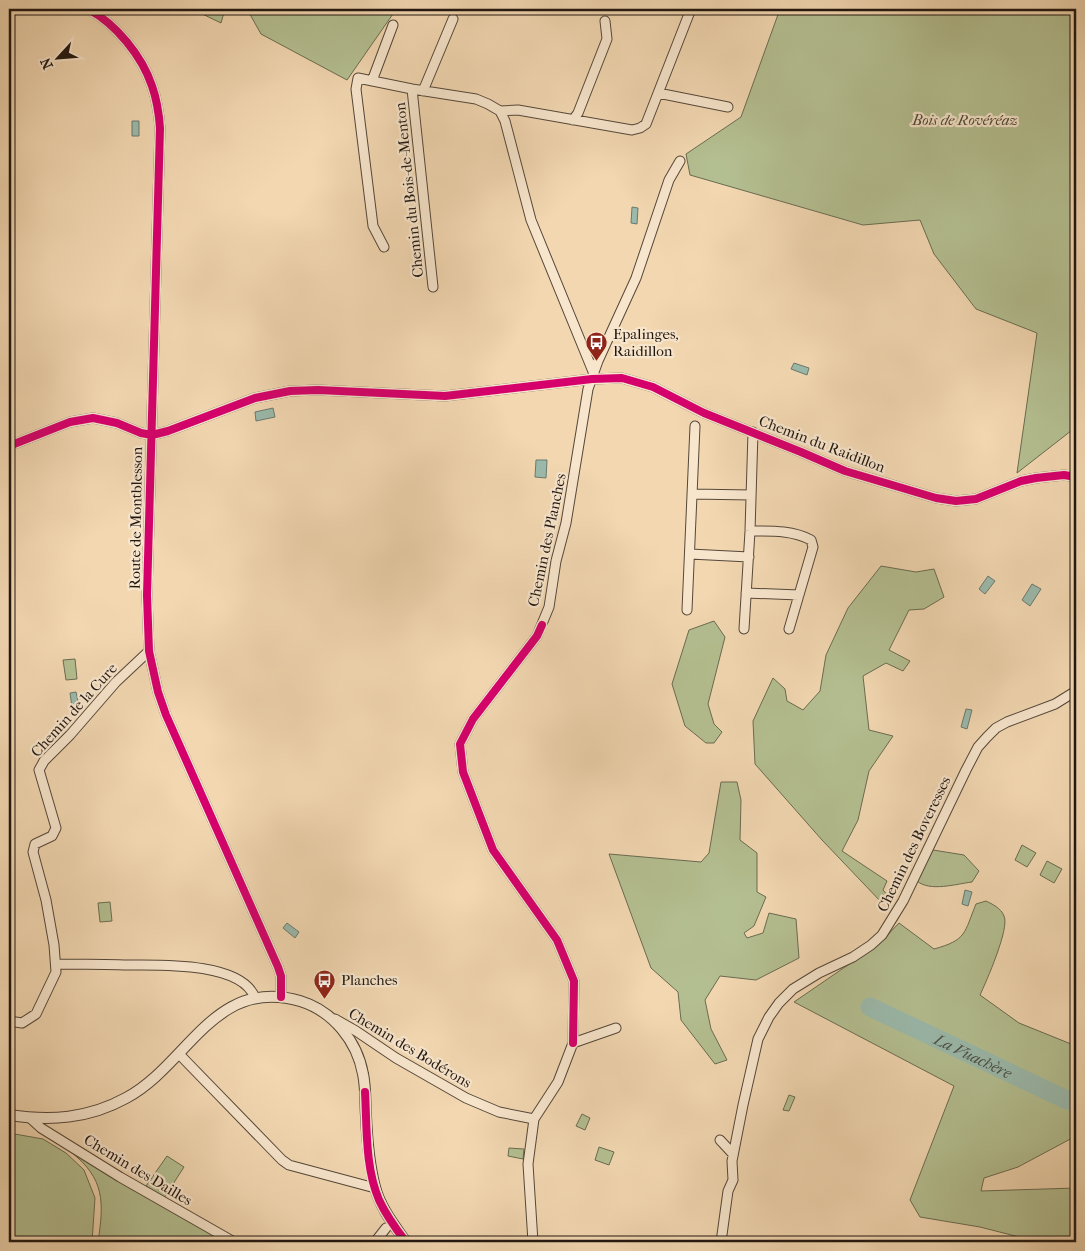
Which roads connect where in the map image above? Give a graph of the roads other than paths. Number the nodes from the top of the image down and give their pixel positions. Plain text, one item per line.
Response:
1 (88, 9) edge
2 (688, 14) dead end
3 (453, 19) dead end
4 (605, 21) dead end
5 (393, 25) dead end
6 (372, 81) junction
7 (412, 90) junction
8 (423, 91) junction
9 (658, 92) junction
10 (728, 107) dead end
11 (500, 111) junction
12 (573, 120) junction
13 (680, 161) dead end
14 (384, 247) dead end
15 (433, 287) dead end
16 (593, 377) junction
17 (695, 426) dead end
18 (753, 432) junction
19 (152, 434) junction
20 (9, 446) edge
21 (1076, 477) edge
22 (692, 494) junction
23 (751, 495) junction
24 (750, 531) junction
25 (690, 554) junction
26 (749, 557) junction
27 (746, 593) junction
28 (799, 595) junction
29 (687, 610) dead end
30 (744, 629) dead end
31 (789, 629) dead end
32 (149, 651) junction
33 (1076, 691) edge
34 (56, 964) junction
35 (281, 997) junction
36 (255, 998) junction
37 (330, 1017) junction
38 (9, 1021) edge
39 (616, 1028) dead end
40 (573, 1043) junction
41 (178, 1054) junction
42 (9, 1116) edge
43 (30, 1118) junction
44 (534, 1119) junction
45 (720, 1140) dead end
46 (734, 1154) junction
47 (375, 1188) junction
48 (386, 1228) dead end
49 (234, 1242) edge
50 (375, 1242) edge
51 (406, 1242) edge
52 (533, 1242) edge
53 (721, 1242) edge

1 - 19 street, Route de Montblesson
2 - 9 street, Chemin du Bois-de-Menton
3 - 8 street, Chemin du Bois-de-Menton
4 - 12 street
5 - 6 street
6 - 7 street, Chemin du Bois-de-Menton
6 - 14 street, Chemin du Bois-de-Menton
7 - 8 street, Chemin du Bois-de-Menton
7 - 15 street, Chemin du Bois-de-Menton
8 - 11 street, Chemin du Bois-de-Menton
9 - 10 street
9 - 12 street, Chemin du Bois-de-Menton
11 - 12 street, Chemin du Bois-de-Menton
11 - 16 street
13 - 16 street
16 - 18 street, Chemin du Raidillon
16 - 19 street, Chemin du Raidillon
16 - 40 street, Chemin des Planches
17 - 22 street
18 - 21 street, Chemin du Raidillon
18 - 23 street
19 - 20 street
19 - 32 street, Route de Montblesson
22 - 23 street
22 - 25 street
23 - 24 street
24 - 26 street
24 - 28 street
25 - 26 street
25 - 29 street
26 - 27 street
27 - 28 street
27 - 30 street
28 - 31 street
32 - 34 street, Chemin de la Cure
32 - 35 street, Route de Montblesson
33 - 46 street, Chemin des Boveresses
34 - 36 street
34 - 38 street, Chemin de la Cure
35 - 36 street
35 - 37 street
36 - 41 street
37 - 44 street, Chemin des Bodérons
37 - 47 street
39 - 40 street
40 - 44 street, Chemin des Planches
41 - 43 street
41 - 47 street
42 - 43 street
43 - 49 street, Chemin des Dailles
44 - 52 street, Chemin des Planches
45 - 46 street
46 - 53 street, Chemin des Boveresses
47 - 51 street
48 - 50 street

